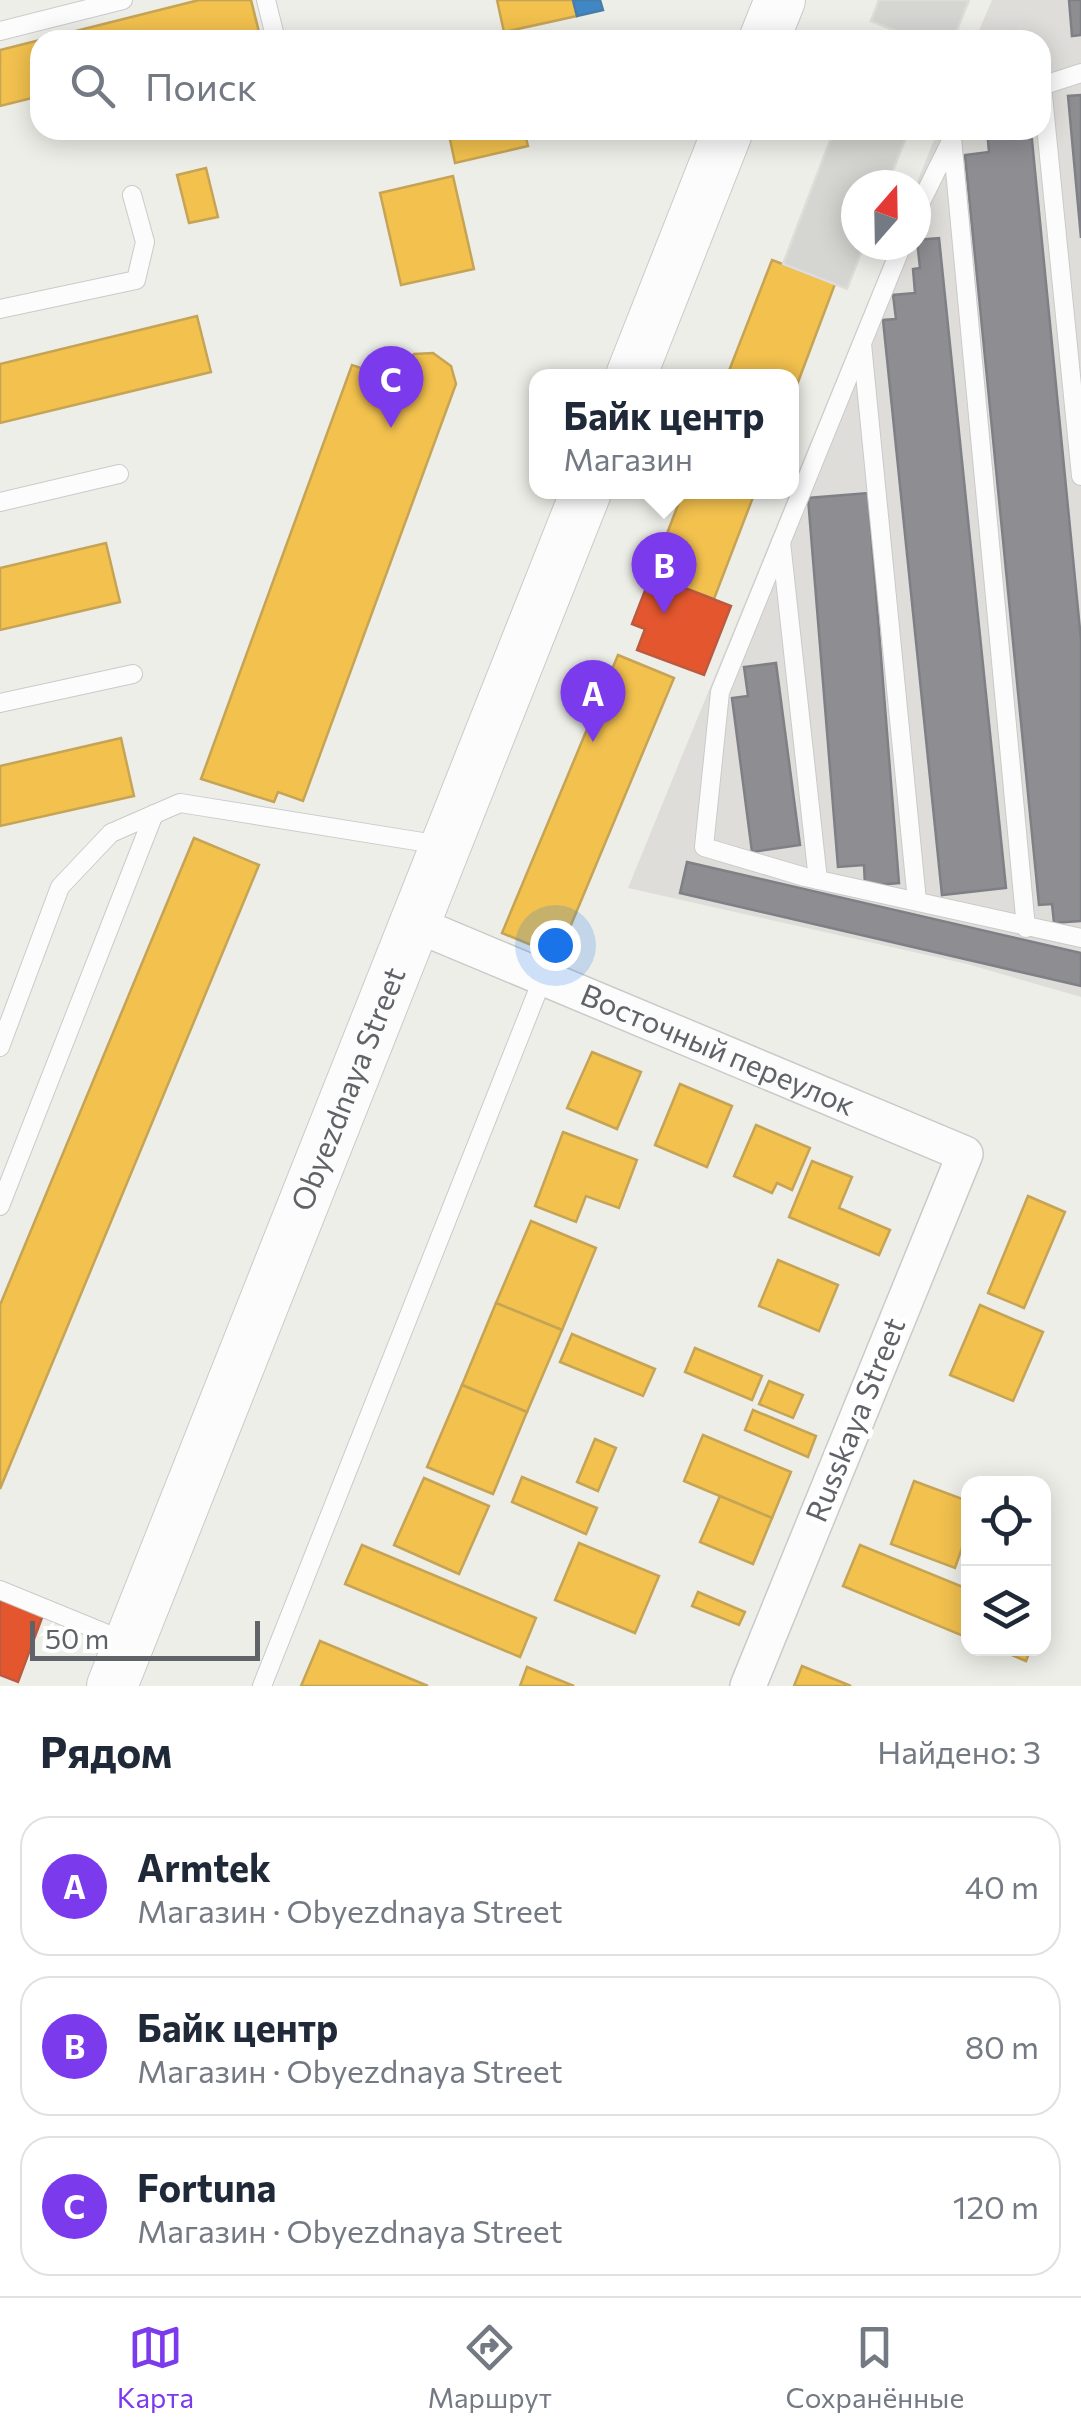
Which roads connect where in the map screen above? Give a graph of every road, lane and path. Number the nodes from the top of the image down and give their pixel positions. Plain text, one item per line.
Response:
1 (123, 0) edge
2 (266, 0) edge
3 (780, 0) edge
4 (274, 30) edge
5 (768, 30) edge
6 (0, 31) edge
7 (1081, 73) edge
8 (1051, 83) edge
9 (724, 140) edge
10 (951, 140) edge
11 (955, 140) edge
12 (1047, 140) edge
13 (931, 181) edge
14 (132, 196) dead end
15 (895, 260) edge
16 (0, 309) edge
17 (861, 338) junction
18 (634, 369) edge
19 (119, 474) dead end
20 (1081, 476) edge
21 (799, 495) edge
22 (583, 499) edge
23 (797, 499) edge
24 (0, 502) edge
25 (781, 540) junction
26 (133, 674) dead end
27 (0, 703) edge
28 (154, 814) junction
29 (447, 846) junction
30 (818, 880) junction
31 (918, 901) junction
32 (416, 924) junction
33 (1026, 928) junction
34 (1081, 938) edge
35 (542, 980) junction
36 (0, 1048) edge
37 (965, 1154) joint
38 (0, 1206) edge
39 (0, 1590) edge
40 (120, 1664) edge
41 (262, 1686) edge
42 (748, 1686) edge

1 - 6 lane
2 - 4 lane
3 - 5 main road
7 - 8 lane
9 - 18 main road
10 - 13 lane
11 - 33 lane
12 - 20 lane
14 - 16 lane
15 - 17 lane
17 - 21 lane
17 - 31 lane
19 - 24 lane
22 - 29 main road, Obyezdnaya Street
23 - 25 lane
25 - 30 lane
25 - 30 lane
26 - 27 lane
28 - 29 lane
28 - 36 lane
28 - 38 lane
29 - 32 main road, Obyezdnaya Street
30 - 31 lane
31 - 33 lane
32 - 35 street, Восточный переулок
32 - 40 main road, Obyezdnaya Street
33 - 34 lane
35 - 37 street, Восточный переулок
35 - 41 lane
37 - 42 street, Russkaya Street
39 - 40 lane

